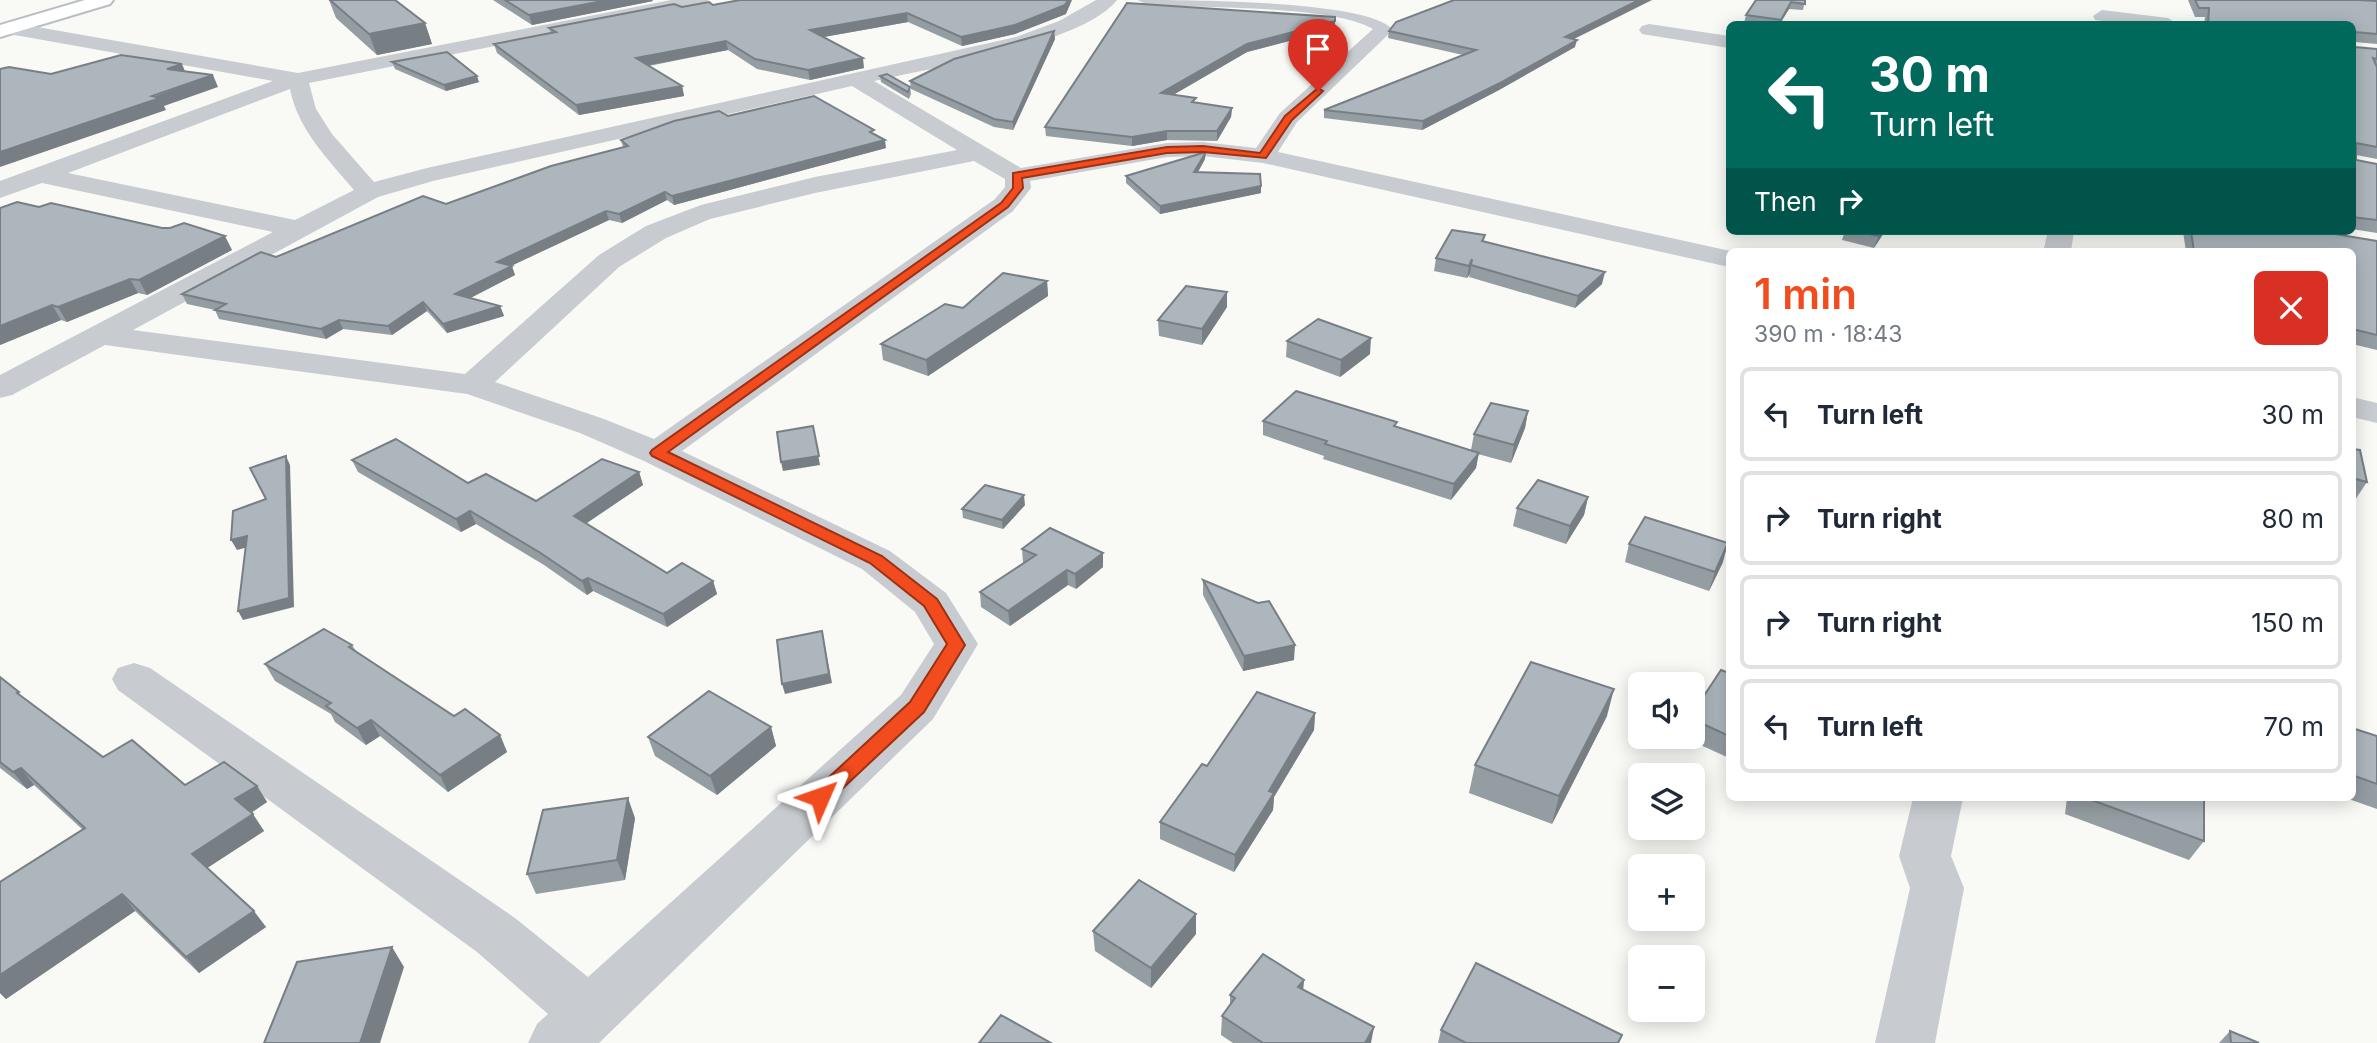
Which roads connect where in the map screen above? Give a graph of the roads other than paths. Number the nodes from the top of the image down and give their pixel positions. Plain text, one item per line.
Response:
1 (103, 0) edge
2 (700, 0) edge
3 (1108, 0) edge
4 (1147, 0) edge
5 (14, 6) dead end
6 (68, 11) junction
7 (2103, 13) edge
8 (2150, 21) edge
9 (5, 30) edge
10 (1649, 30) dead end
11 (1726, 42) edge
12 (854, 78) junction
13 (298, 79) junction
14 (976, 153) junction
15 (1263, 156) junction
16 (41, 175) junction
17 (1017, 176) junction
18 (0, 190) edge
19 (369, 192) junction
20 (298, 229) junction
21 (1726, 258) edge
22 (101, 335) junction
23 (472, 385) junction
24 (0, 388) edge
25 (2356, 408) edge
26 (2377, 413) edge
27 (657, 453) junction
28 (134, 679) dead end
29 (1937, 801) edge
30 (573, 1028) edge
31 (1905, 1043) edge

1 - 6 street
2 - 13 street
3 - 12 street
4 - 15 street
5 - 6 street
6 - 9 street
7 - 8 street
9 - 13 street
10 - 11 street
12 - 14 street
12 - 19 street
13 - 16 street
13 - 19 street
14 - 17 street
14 - 23 street
15 - 17 street
15 - 21 street
16 - 18 street
16 - 20 street
17 - 27 street
19 - 20 street
20 - 22 street
22 - 23 street
22 - 24 street
23 - 27 street
25 - 26 street
27 - 30 street
28 - 30 street
29 - 31 street

